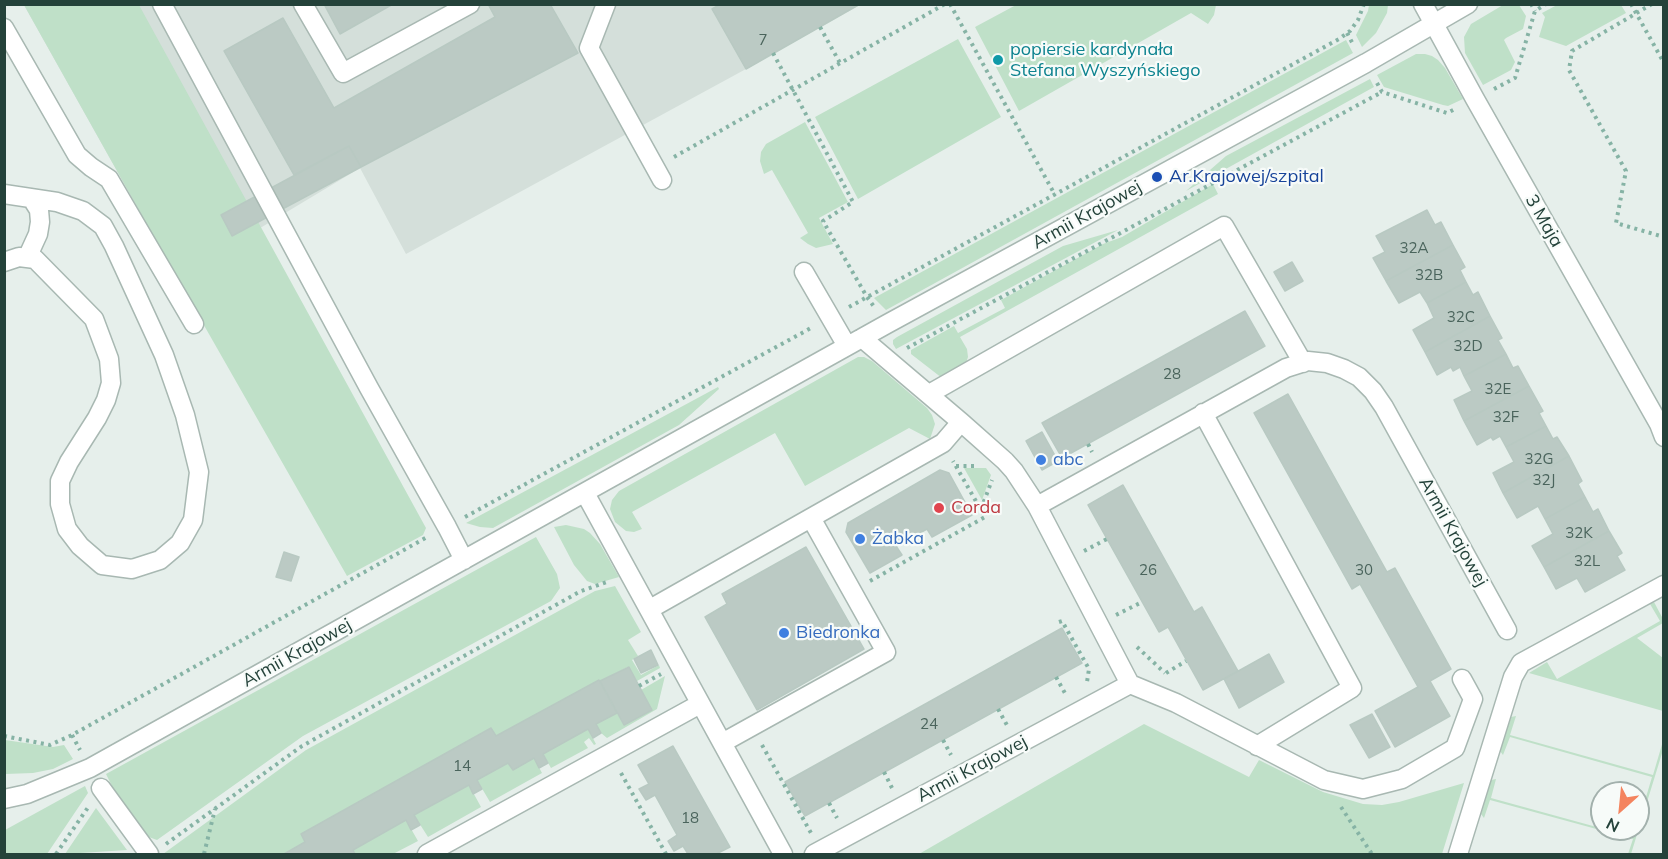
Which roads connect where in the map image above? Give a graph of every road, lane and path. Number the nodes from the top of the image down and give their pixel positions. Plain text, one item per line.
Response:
1 (303, 4) edge
2 (470, 4) edge
3 (606, 4) edge
4 (948, 4) edge
5 (1364, 4) edge
6 (1424, 4) edge
7 (1468, 4) edge
8 (1531, 4) edge
9 (1546, 4) edge
10 (1631, 4) edge
11 (1652, 4) edge
12 (167, 6) edge
13 (1535, 11) junction
14 (1635, 14) junction
15 (1434, 24) junction
16 (820, 27) dead end
17 (4, 28) edge
18 (1347, 33) junction
19 (773, 53) dead end
20 (1366, 63) junction
21 (1664, 63) edge
22 (840, 64) junction
23 (792, 90) junction
24 (1382, 92) junction
25 (1475, 99) junction
26 (658, 174) joint
27 (4, 194) edge
28 (1055, 195) junction
29 (32, 199) junction
30 (1664, 237) edge
31 (27, 258) junction
32 (4, 262) edge
33 (804, 272) dead end
34 (867, 297) junction
35 (830, 317) junction
36 (194, 324) dead end
37 (887, 324) junction
38 (855, 342) junction
39 (1303, 363) junction
40 (929, 394) junction
41 (1203, 413) junction
42 (961, 422) junction
43 (1664, 437) edge
44 (943, 443) junction
45 (956, 466) junction
46 (979, 466) dead end
47 (996, 471) dead end
48 (585, 493) junction
49 (1037, 506) junction
50 (981, 510) junction
51 (811, 518) junction
52 (447, 526) junction
53 (1107, 539) dead end
54 (1080, 553) dead end
55 (464, 560) junction
56 (631, 574) junction
57 (868, 581) dead end
58 (1664, 585) edge
59 (1142, 602) dead end
60 (650, 609) junction
61 (1120, 623) dead end
62 (1507, 630) dead end
63 (1136, 646) dead end
64 (1186, 661) dead end
65 (1166, 673) junction
66 (656, 676) dead end
67 (1056, 677) dead end
68 (1462, 678) dead end
69 (1175, 680) dead end
70 (1130, 684) junction
71 (639, 686) dead end
72 (1067, 698) dead end
73 (700, 704) junction
74 (998, 709) dead end
75 (751, 727) junction
76 (1009, 730) dead end
77 (72, 735) junction
78 (4, 736) edge
79 (943, 740) dead end
80 (722, 743) junction
81 (1257, 746) junction
82 (83, 754) dead end
83 (610, 754) junction
84 (953, 760) dead end
85 (884, 772) dead end
86 (1324, 780) junction
87 (101, 788) joint
88 (894, 792) dead end
89 (642, 794) dead end
90 (635, 798) junction
91 (4, 799) edge
92 (829, 803) dead end
93 (215, 809) junction
94 (840, 822) dead end
95 (813, 845) edge
96 (671, 846) dead end
97 (663, 849) junction
98 (154, 851) edge
99 (56, 855) edge
100 (204, 855) edge
101 (427, 855) edge
102 (666, 855) edge
103 (783, 855) edge
104 (1372, 855) edge
105 (1458, 855) edge

1 - 2 street
3 - 26 street
4 - 22 path
4 - 28 path
5 - 18 path
6 - 15 street, 3 Maja
7 - 15 street, Armii Krajowej
8 - 13 path
9 - 13 path
10 - 14 path
11 - 14 path
12 - 52 street
13 - 25 path
14 - 21 path
14 - 30 path
15 - 20 street, Armii Krajowej
15 - 25 street, 3 Maja
16 - 22 path
17 - 36 street
18 - 20 path
18 - 28 path
19 - 23 path
20 - 24 path
20 - 37 street, Armii Krajowej
22 - 23 path
23 - 26 path
23 - 34 path
24 - 25 path
24 - 37 path
25 - 43 street, 3 Maja
27 - 29 street
28 - 34 path
29 - 31 street
29 - 31 street
31 - 32 street
33 - 35 street
34 - 35 path
34 - 37 path
35 - 38 street
35 - 52 path
37 - 38 street, Armii Krajowej
38 - 40 street
38 - 48 street, Armii Krajowej
39 - 40 street
39 - 41 street, Armii Krajowej
39 - 62 street, Armii Krajowej
40 - 42 street
41 - 49 street, Armii Krajowej
41 - 81 street
42 - 44 street
42 - 49 street
44 - 45 path
44 - 51 street
45 - 46 path
45 - 50 path
47 - 50 path
48 - 55 street, Armii Krajowej
48 - 56 street
49 - 70 street
50 - 57 path
51 - 60 street
51 - 75 street
52 - 55 street
52 - 77 path
53 - 54 path
55 - 91 street, Armii Krajowej
56 - 60 street
56 - 93 path
58 - 105 street
59 - 61 path
60 - 73 street
63 - 65 path
64 - 65 path
65 - 69 path
66 - 71 path
67 - 72 path
68 - 86 street
70 - 81 street
70 - 95 street, Armii Krajowej
73 - 80 street
73 - 83 street
74 - 76 path
75 - 80 street
75 - 95 path
77 - 78 path
77 - 82 path
79 - 84 path
80 - 103 street
81 - 86 street
83 - 90 path
83 - 101 street
85 - 88 path
86 - 104 path
87 - 98 street
87 - 99 path
89 - 90 path
90 - 97 path
92 - 94 path
93 - 98 path
93 - 100 path
96 - 97 path
97 - 102 path

